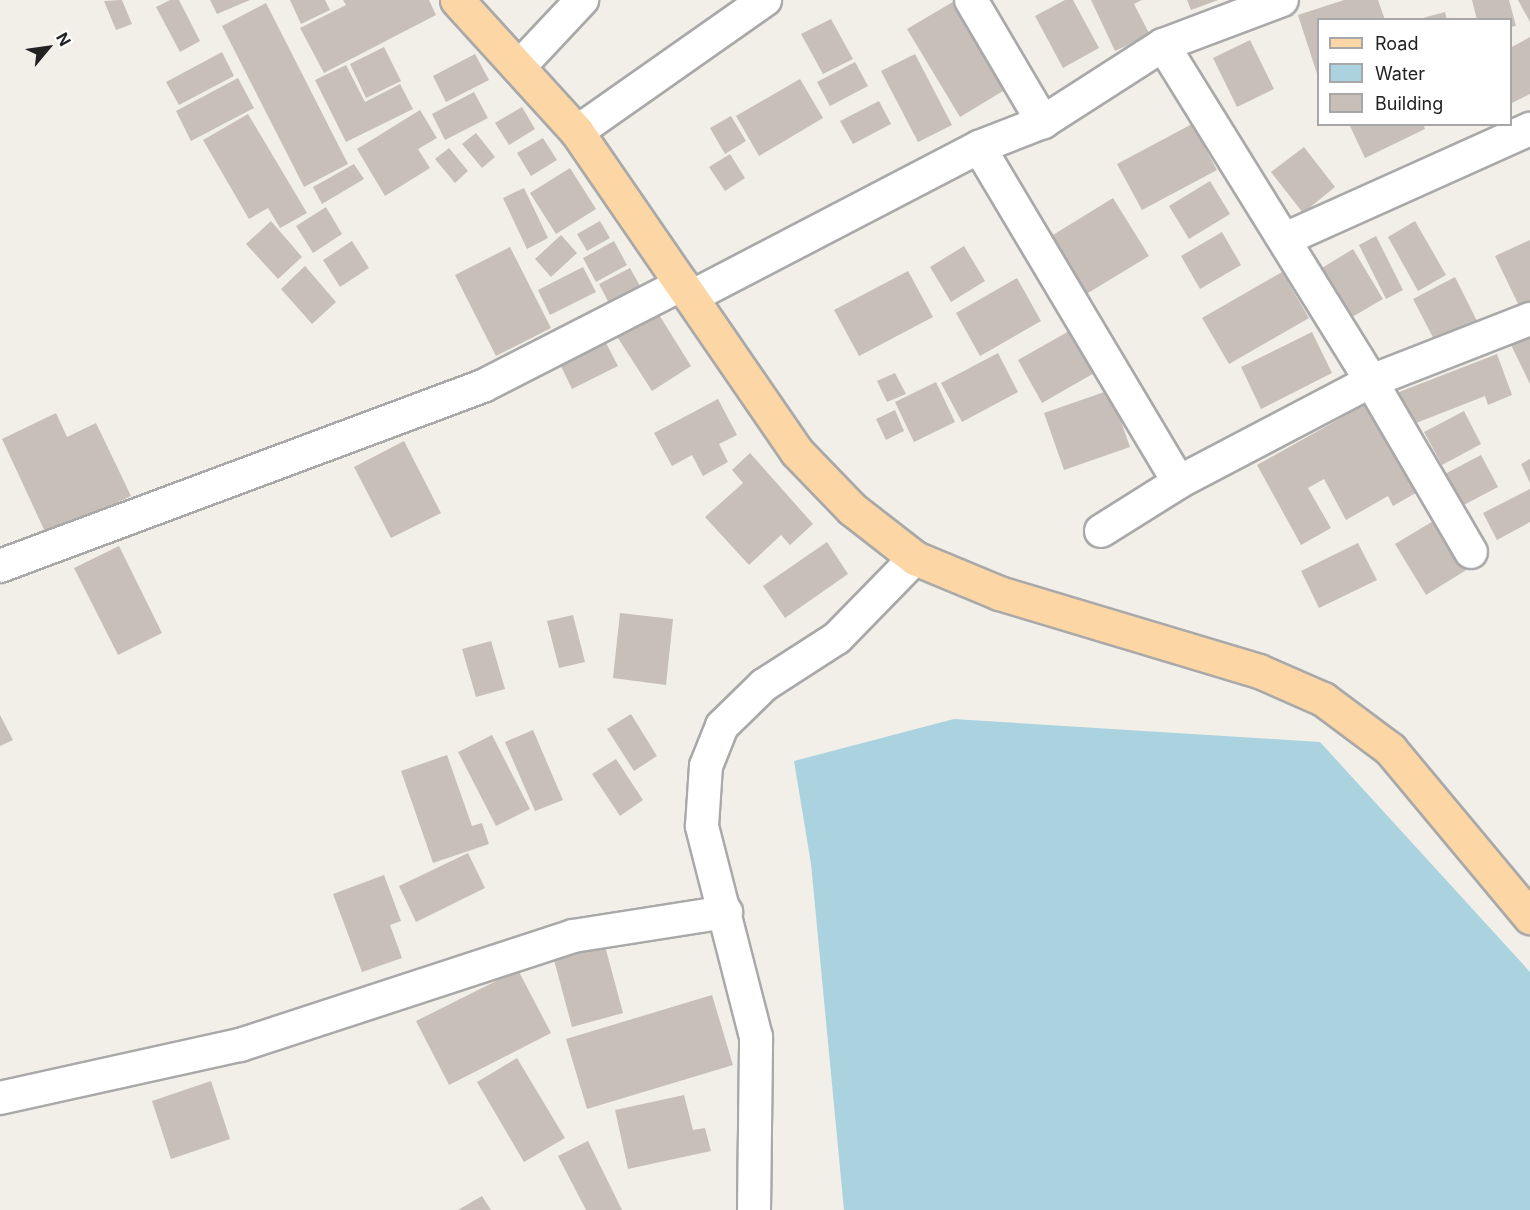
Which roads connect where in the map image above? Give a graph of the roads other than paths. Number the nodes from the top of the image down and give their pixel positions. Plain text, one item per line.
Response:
1 (457, 0) edge
2 (582, 0) edge
3 (765, 0) edge
4 (971, 0) edge
5 (1282, 0) edge
6 (1163, 45) junction
7 (520, 66) junction
8 (1043, 122) junction
9 (1530, 129) edge
10 (577, 132) junction
11 (979, 147) junction
12 (1285, 240) junction
13 (686, 290) junction
14 (1530, 319) edge
15 (1371, 381) junction
16 (1179, 482) junction
17 (1101, 531) dead end
18 (1471, 552) dead end
19 (915, 558) junction
20 (0, 566) edge
21 (726, 912) junction
22 (1530, 917) edge
23 (0, 1098) edge
24 (754, 1210) edge

1 - 7 main road
2 - 7 street
3 - 10 street
4 - 8 street
5 - 6 street
6 - 8 street
6 - 12 street
7 - 10 main road
8 - 11 street
9 - 12 street
10 - 13 main road
11 - 13 street
11 - 16 street
12 - 15 street
13 - 19 main road
13 - 20 street
14 - 15 street
15 - 16 street
15 - 18 street
16 - 17 street
19 - 21 street
19 - 22 main road
21 - 23 street
21 - 24 street

